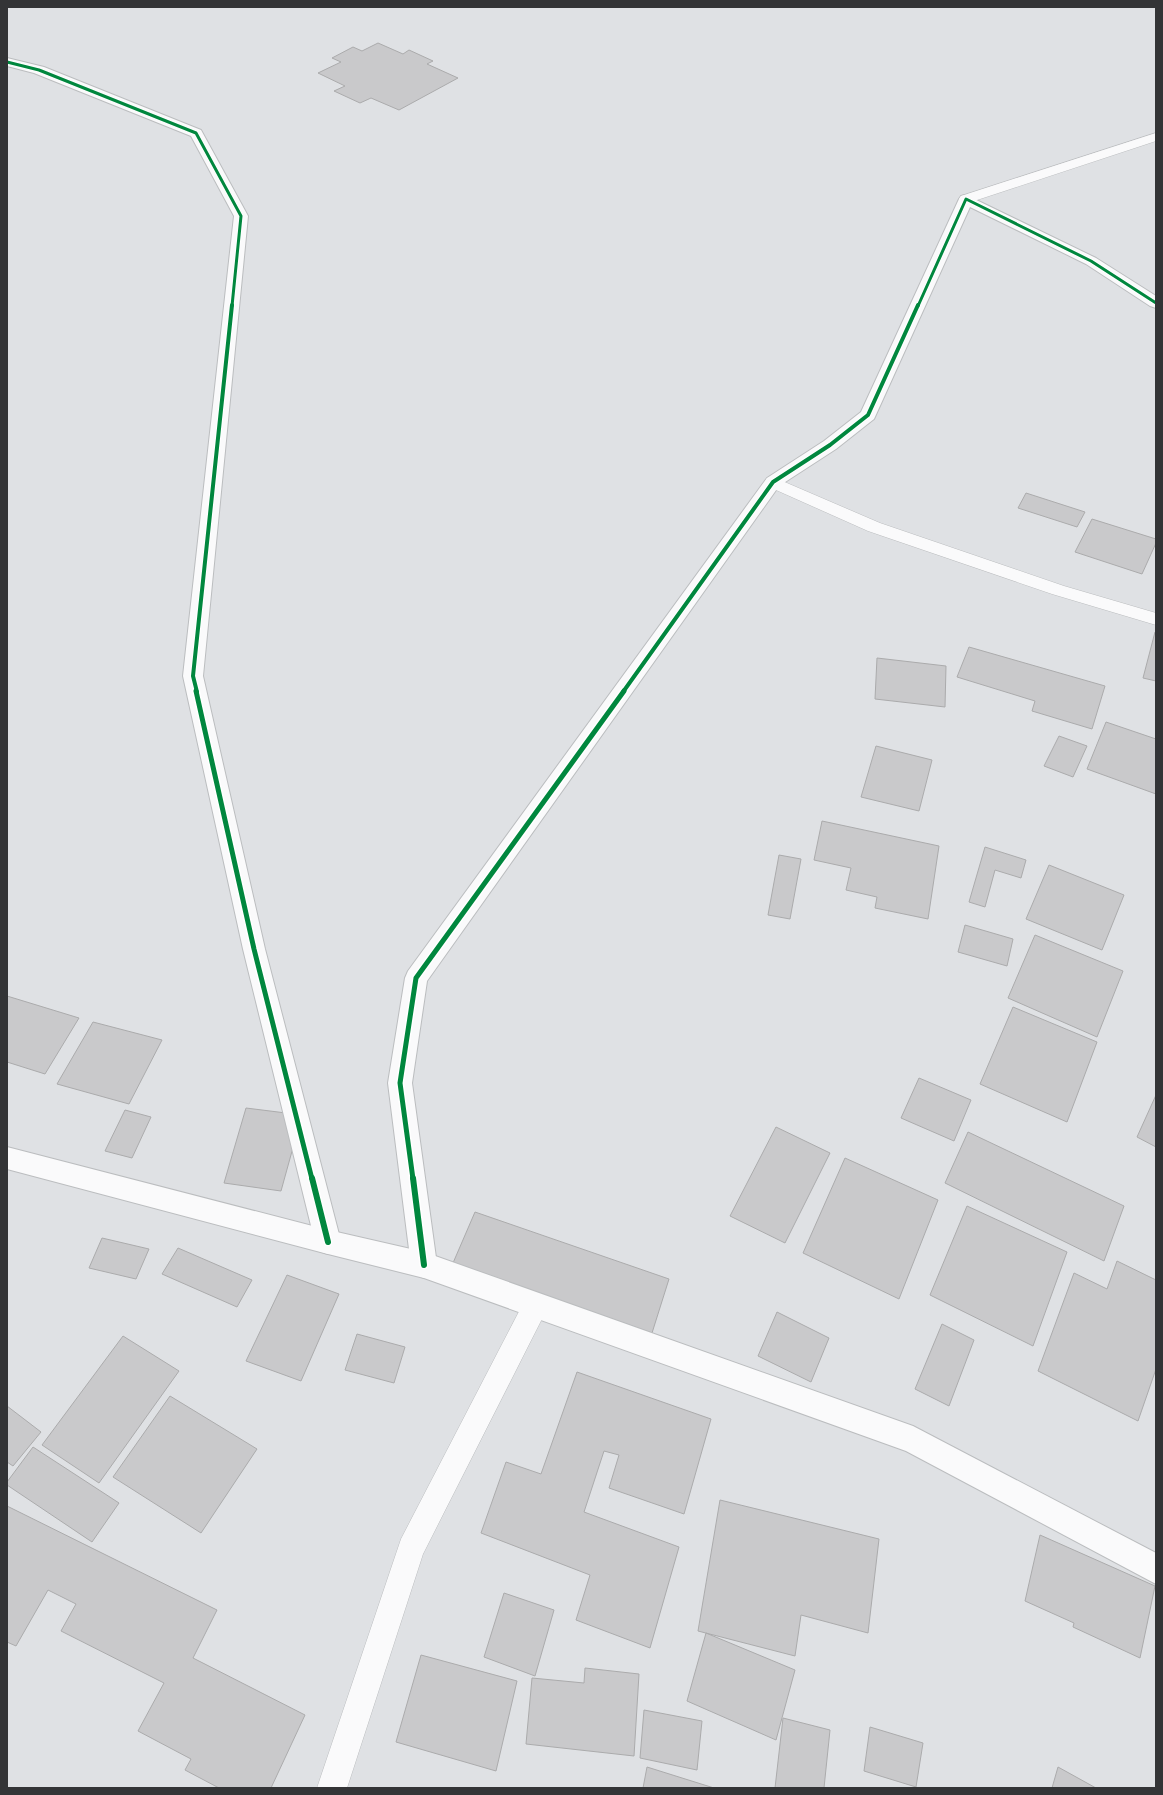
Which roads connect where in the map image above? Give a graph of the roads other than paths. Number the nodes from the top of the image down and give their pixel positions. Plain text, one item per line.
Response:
1 (7, 62) edge
2 (1156, 137) edge
3 (966, 199) junction
4 (1156, 303) edge
5 (772, 482) junction
6 (1156, 619) edge
7 (7, 1158) edge
8 (328, 1242) junction
9 (424, 1265) junction
10 (536, 1305) junction
11 (1156, 1569) edge
12 (332, 1788) edge

1 - 8 street
2 - 3 lane
3 - 4 street
3 - 5 street
5 - 6 lane
5 - 9 street
7 - 8 street
8 - 9 street
9 - 10 street
10 - 11 street
10 - 12 lane

